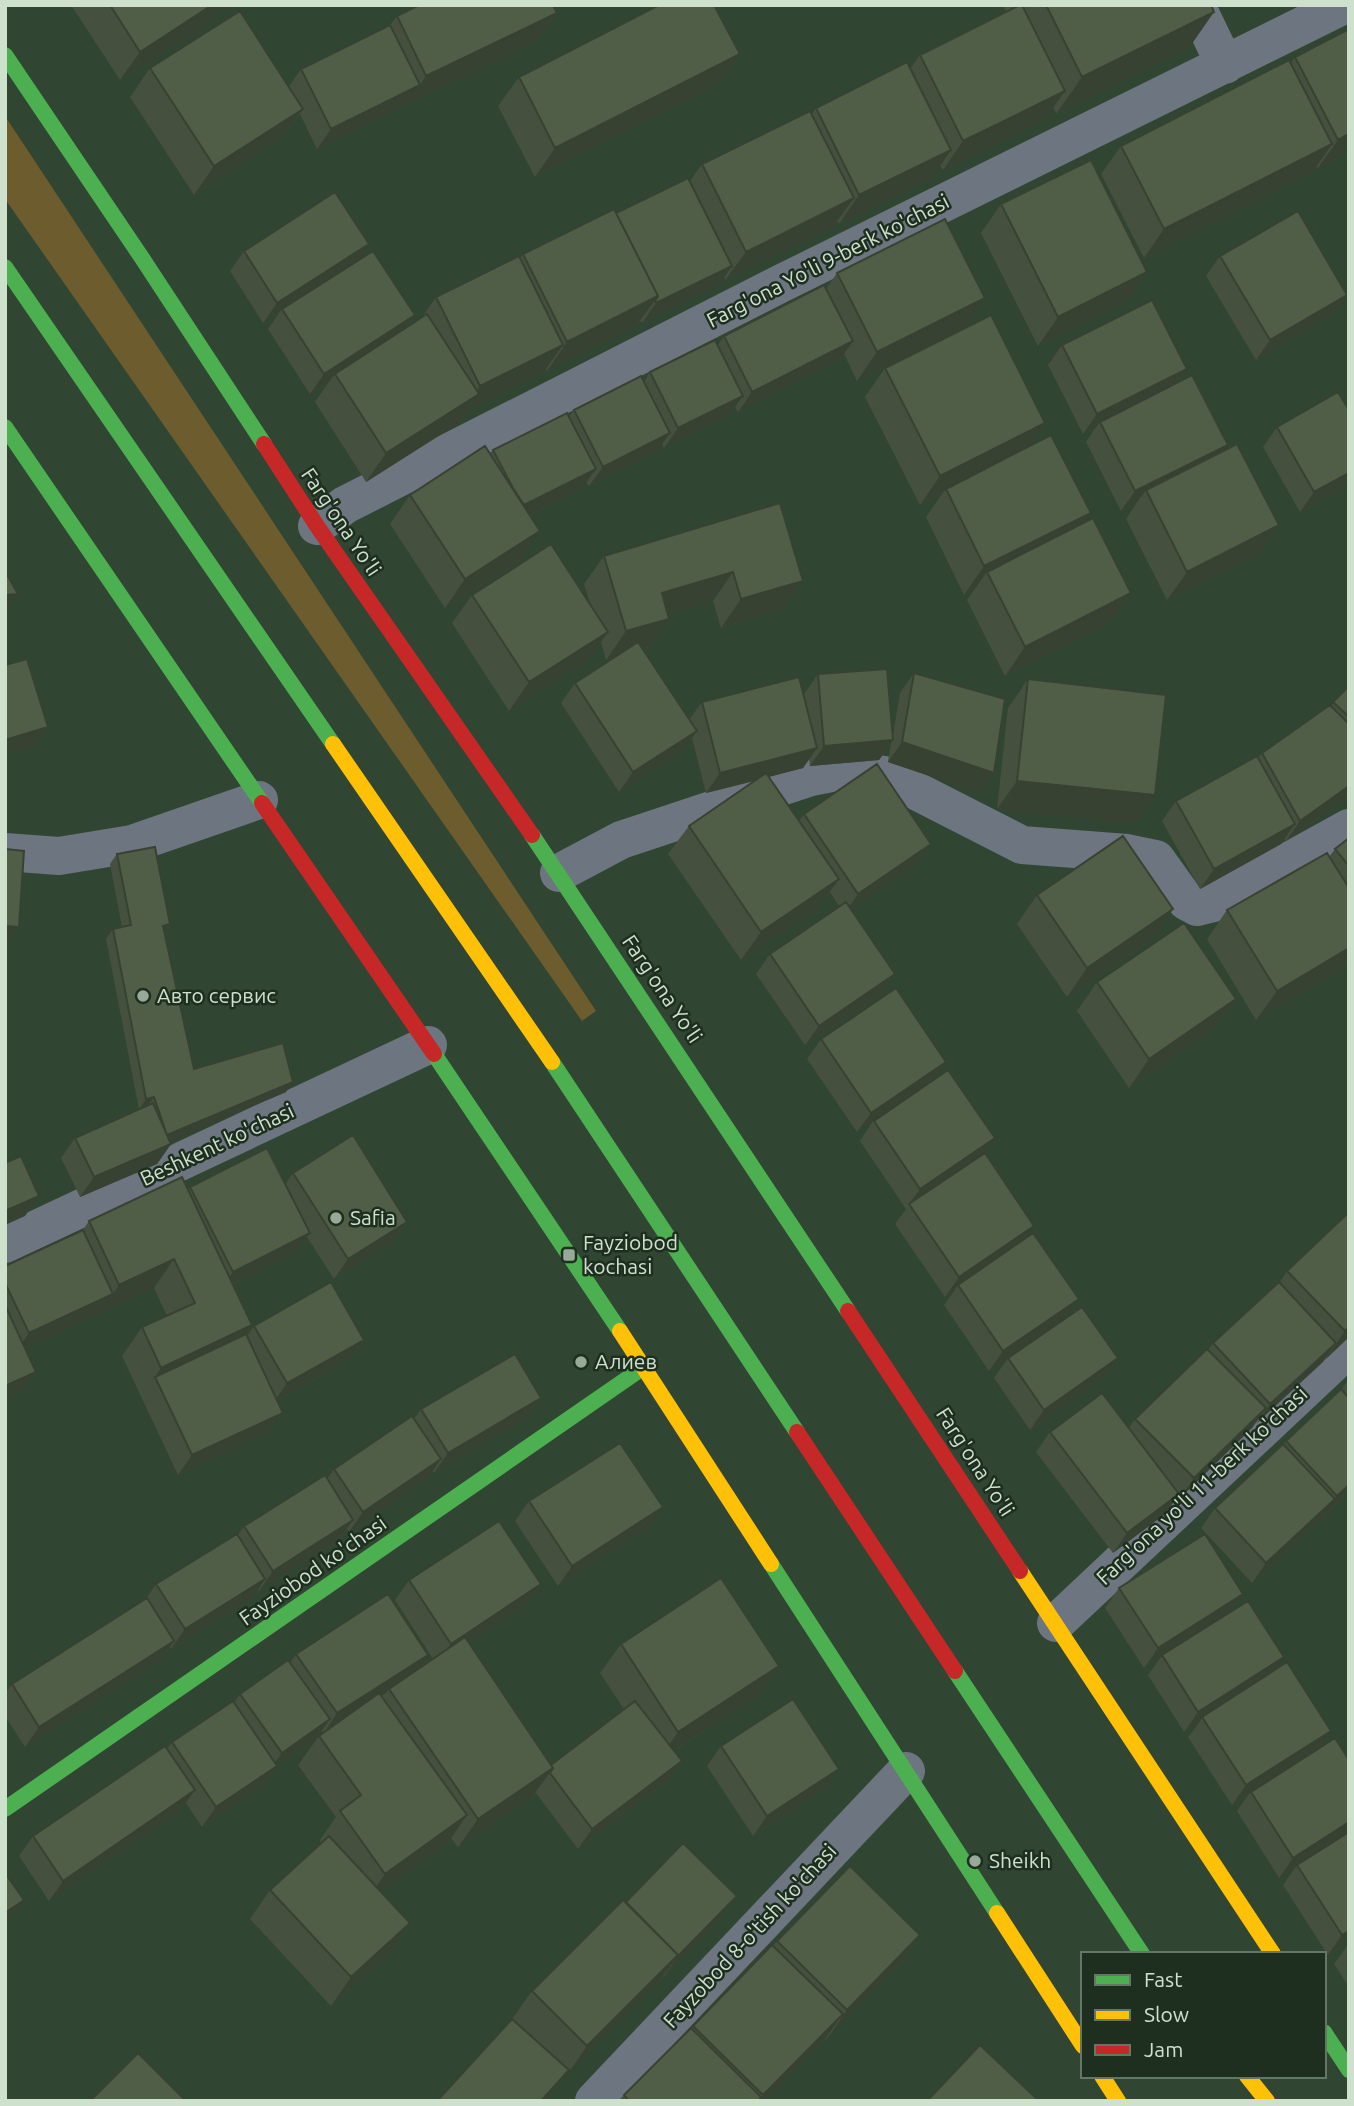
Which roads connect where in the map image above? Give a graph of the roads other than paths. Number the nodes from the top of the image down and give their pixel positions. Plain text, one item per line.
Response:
1 (1196, 5) edge
2 (1344, 5) edge
3 (5, 55) edge
4 (1225, 65) junction
5 (5, 267) edge
6 (5, 427) edge
7 (317, 526) junction
8 (259, 800) junction
9 (1349, 828) edge
10 (5, 852) edge
11 (559, 873) junction
12 (428, 1045) junction
13 (5, 1244) edge
14 (1349, 1348) edge
15 (644, 1367) junction
16 (1056, 1623) junction
17 (905, 1771) junction
18 (5, 1809) edge
19 (1143, 1952) edge
20 (1272, 1952) edge
21 (1326, 2035) edge
22 (1081, 2043) edge
23 (1349, 2070) edge
24 (1103, 2078) edge
25 (1249, 2078) edge
26 (594, 2101) edge
27 (1118, 2101) edge
28 (1266, 2101) edge

1 - 4 street
2 - 4 street, Farg'ona Yo'li 9-berk ko'chasi
3 - 7 main road, Farg'ona Yo'li
4 - 7 street, Farg'ona Yo'li 9-berk ko'chasi
5 - 19 main road
6 - 8 main road
7 - 11 main road, Farg'ona Yo'li
8 - 10 street
8 - 12 main road
9 - 11 street
11 - 16 main road, Farg'ona Yo'li
12 - 13 street, Beshkent ko'chasi
12 - 15 main road
14 - 16 street, Farg'ona yo'li 11-berk ko'chasi
15 - 17 main road
15 - 18 main road, Fayziobod ko'chasi
16 - 20 main road, Farg'ona Yo'li
17 - 22 main road
17 - 26 street, Fayzobod 8-o'tish ko'chasi
21 - 23 main road
24 - 27 main road
25 - 28 main road

